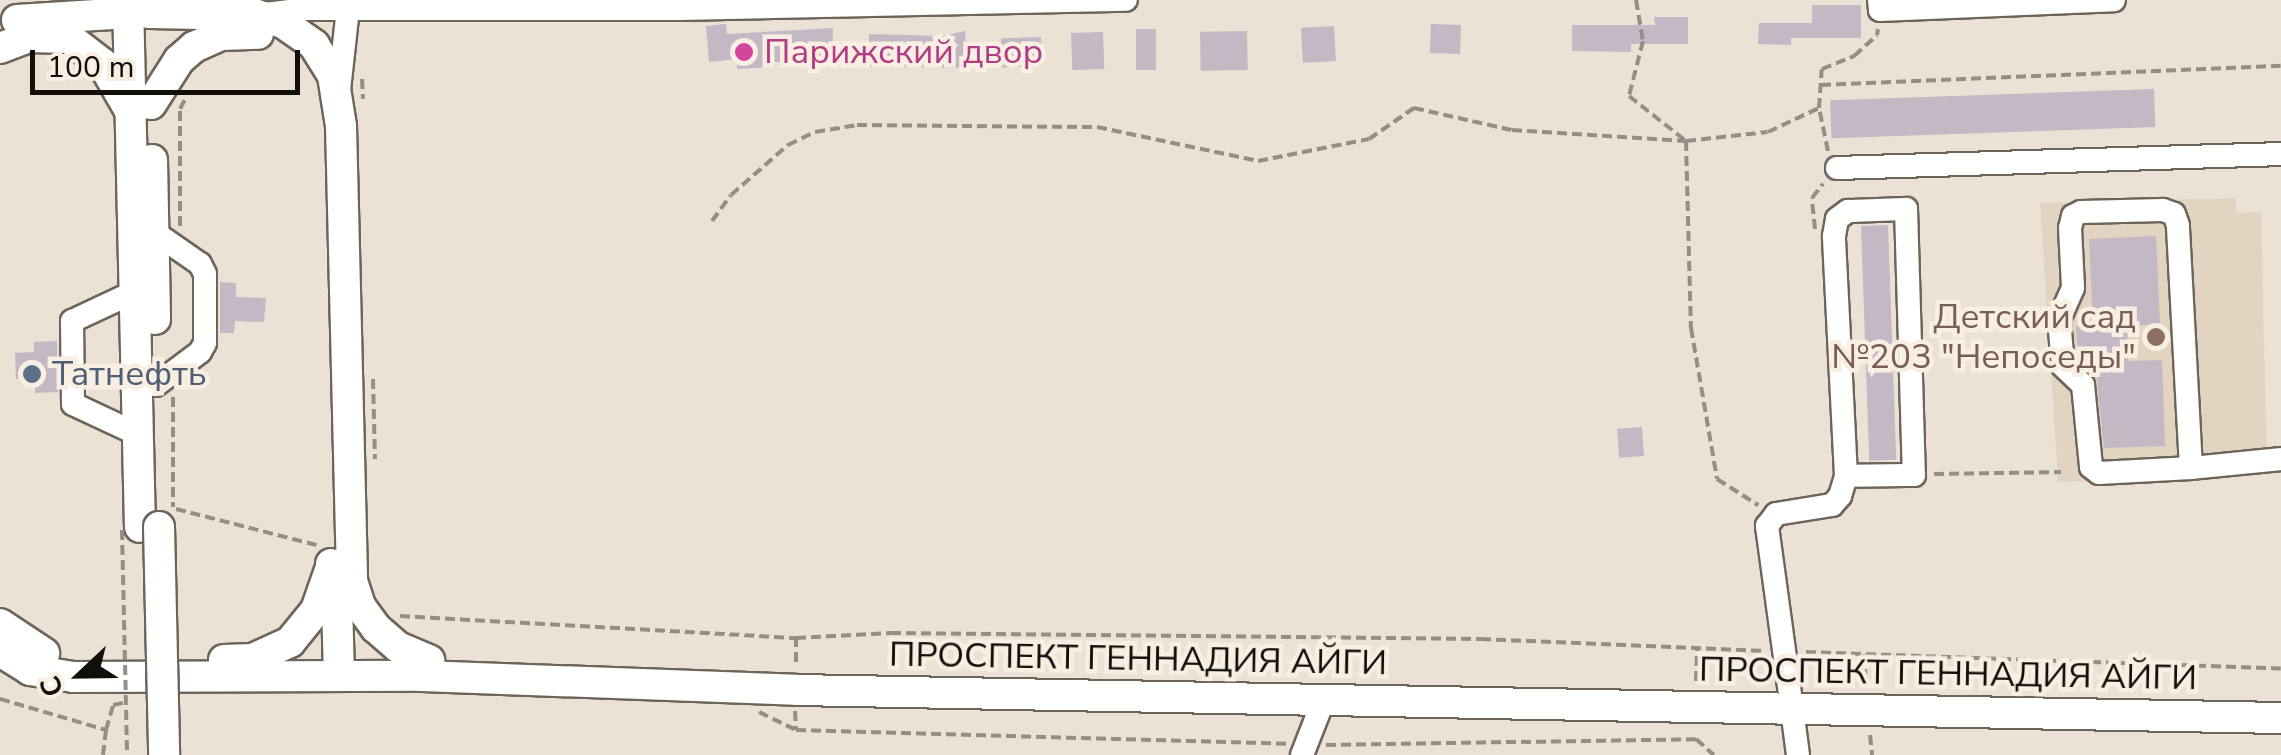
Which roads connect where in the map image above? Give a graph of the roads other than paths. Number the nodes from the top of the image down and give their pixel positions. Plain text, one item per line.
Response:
1 (1126, 0) edge
2 (2114, 0) edge
3 (680, 5) edge
4 (1880, 5) edge
5 (138, 7) edge
6 (348, 9) junction
7 (257, 16) junction
8 (8, 20) edge
9 (0, 48) edge
10 (350, 103) junction
11 (140, 108) junction
12 (2281, 154) edge
13 (1836, 168) road end
14 (164, 233) junction
15 (134, 292) junction
16 (164, 387) junction
17 (137, 434) junction
18 (2281, 459) edge
19 (2192, 468) junction
20 (1846, 476) junction
21 (140, 528) junction
22 (331, 558) junction
23 (0, 624) edge
24 (0, 651) edge
25 (253, 660) junction
26 (430, 660) junction
27 (339, 667) junction
28 (1324, 699) junction
29 (1791, 701) junction
30 (2281, 702) edge
31 (2281, 718) edge
32 (1305, 748) edge
33 (146, 755) edge
34 (164, 755) edge
35 (1798, 755) edge

1 - 3 street
2 - 4 street
3 - 6 street
5 - 7 main road
5 - 8 main road
5 - 11 main road
6 - 7 street
6 - 10 street
7 - 10 main road
9 - 11 main road
10 - 26 main road
11 - 14 main road
11 - 15 main road
11 - 22 main road
12 - 13 street
14 - 16 main road
14 - 16 street
15 - 17 main road
15 - 17 street
16 - 21 main road
17 - 21 main road
18 - 19 street
19 - 19 street
20 - 20 street
20 - 29 street
21 - 33 main road
21 - 34 main road, bridge
22 - 25 main road
22 - 27 main road
23 - 25 main road, ПРОСПЕКТ ГЕННАДИЯ АЙГИ
24 - 27 main road, ПРОСПЕКТ ГЕННАДИЯ АЙГИ
25 - 27 main road, ПРОСПЕКТ ГЕННАДИЯ АЙГИ
26 - 27 main road, ПРОСПЕКТ ГЕННАДИЯ АЙГИ
26 - 29 main road, ПРОСПЕКТ ГЕННАДИЯ АЙГИ
27 - 28 main road, ПРОСПЕКТ ГЕННАДИЯ АЙГИ
28 - 29 main road, ПРОСПЕКТ ГЕННАДИЯ АЙГИ
28 - 32 street
29 - 30 main road, ПРОСПЕКТ ГЕННАДИЯ АЙГИ
29 - 31 main road, ПРОСПЕКТ ГЕННАДИЯ АЙГИ
29 - 35 street

